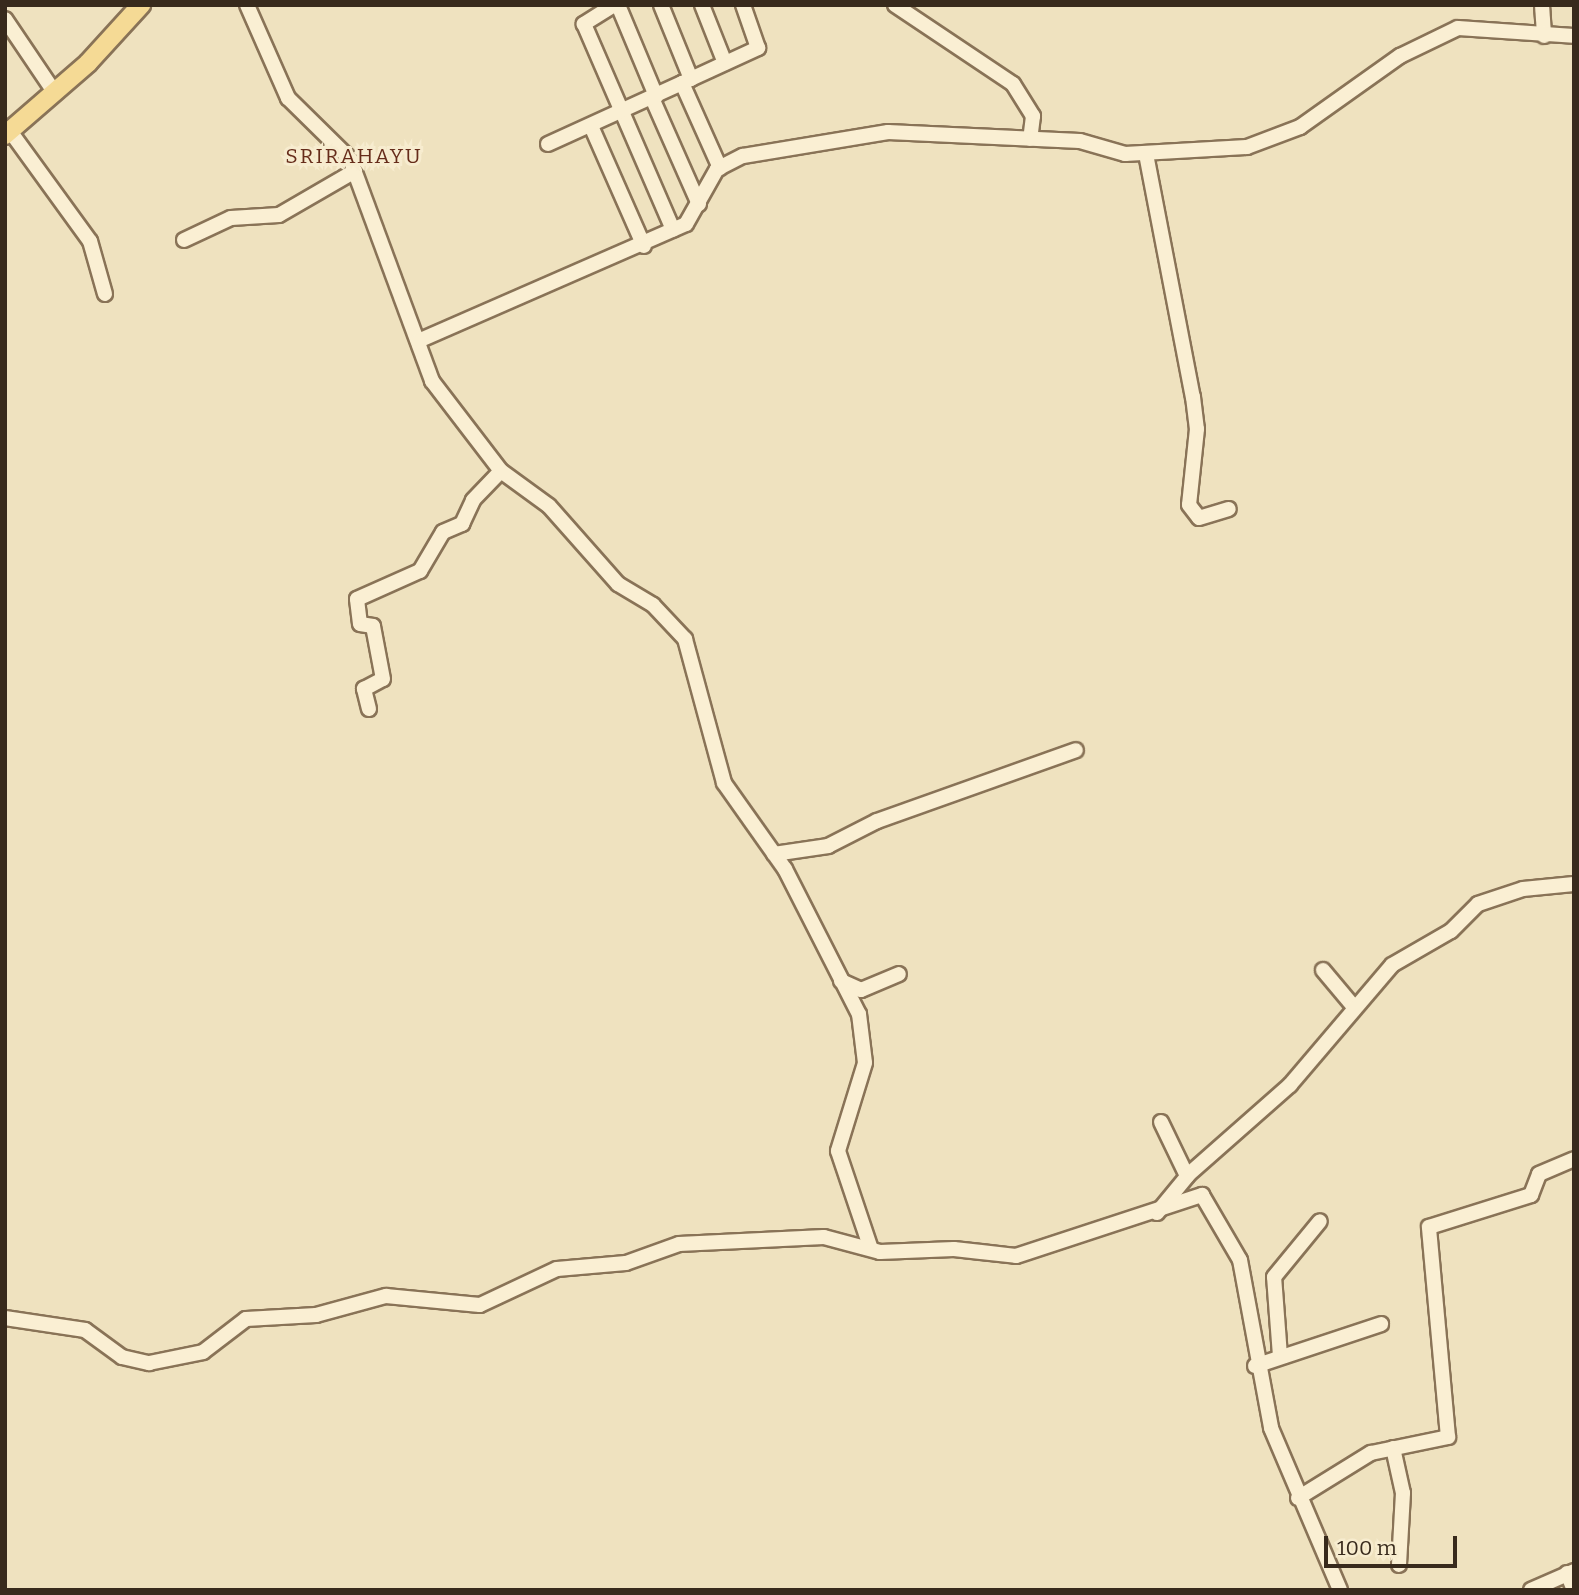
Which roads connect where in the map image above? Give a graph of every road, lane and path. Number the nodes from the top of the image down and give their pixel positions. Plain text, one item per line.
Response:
1 (141, 5) edge
2 (247, 5) edge
3 (616, 5) edge
4 (661, 5) edge
5 (702, 5) edge
6 (743, 5) edge
7 (895, 5) edge
8 (1542, 5) edge
9 (5, 19) edge
10 (1544, 36) junction
11 (1574, 36) edge
12 (726, 63) junction
13 (687, 81) junction
14 (55, 93) junction
15 (654, 97) junction
16 (621, 112) junction
17 (591, 126) junction
18 (8, 133) edge
19 (1030, 139) junction
20 (548, 144) dead end
21 (1146, 154) junction
22 (720, 168) junction
23 (355, 171) junction
24 (699, 204) junction
25 (673, 230) junction
26 (184, 240) dead end
27 (644, 246) junction
28 (105, 294) dead end
29 (418, 341) junction
30 (501, 471) junction
31 (1229, 509) dead end
32 (369, 709) dead end
33 (1076, 750) dead end
34 (774, 854) junction
35 (1574, 884) edge
36 (1323, 970) dead end
37 (899, 974) dead end
38 (839, 980) junction
39 (1354, 1007) junction
40 (1161, 1122) dead end
41 (1574, 1159) edge
42 (1187, 1176) junction
43 (1157, 1213) junction
44 (1320, 1221) dead end
45 (871, 1249) junction
46 (5, 1318) edge
47 (1381, 1324) dead end
48 (1280, 1356) junction
49 (1255, 1367) junction
50 (1393, 1448) junction
51 (1298, 1498) junction
52 (1399, 1565) dead end
53 (1570, 1572) edge
54 (1339, 1590) edge
55 (1531, 1590) edge
56 (1574, 1590) edge

1 - 14 main road
2 - 23 street
3 - 15 street
3 - 16 street
4 - 13 street
5 - 12 street
6 - 12 street
7 - 19 street
8 - 10 street
9 - 14 street
10 - 11 street
10 - 21 street
12 - 13 street
13 - 15 street
13 - 22 street
14 - 18 main road
15 - 16 street
15 - 24 street
16 - 17 street
16 - 25 street
17 - 20 street
17 - 27 street
18 - 28 street
19 - 21 street
19 - 22 street
21 - 31 street
22 - 24 street
23 - 26 street
23 - 29 street
24 - 25 street
25 - 27 street
27 - 29 street
29 - 30 street
30 - 32 street
30 - 34 street
33 - 34 street
34 - 38 street
35 - 39 street
36 - 39 street
37 - 38 street
38 - 45 street
39 - 42 street
40 - 42 street
41 - 50 street
42 - 43 street
43 - 45 street
43 - 49 street
44 - 48 street
45 - 46 street
47 - 48 street
48 - 49 street
49 - 51 street
50 - 51 street
50 - 52 street
51 - 54 street
53 - 55 street
53 - 56 street

